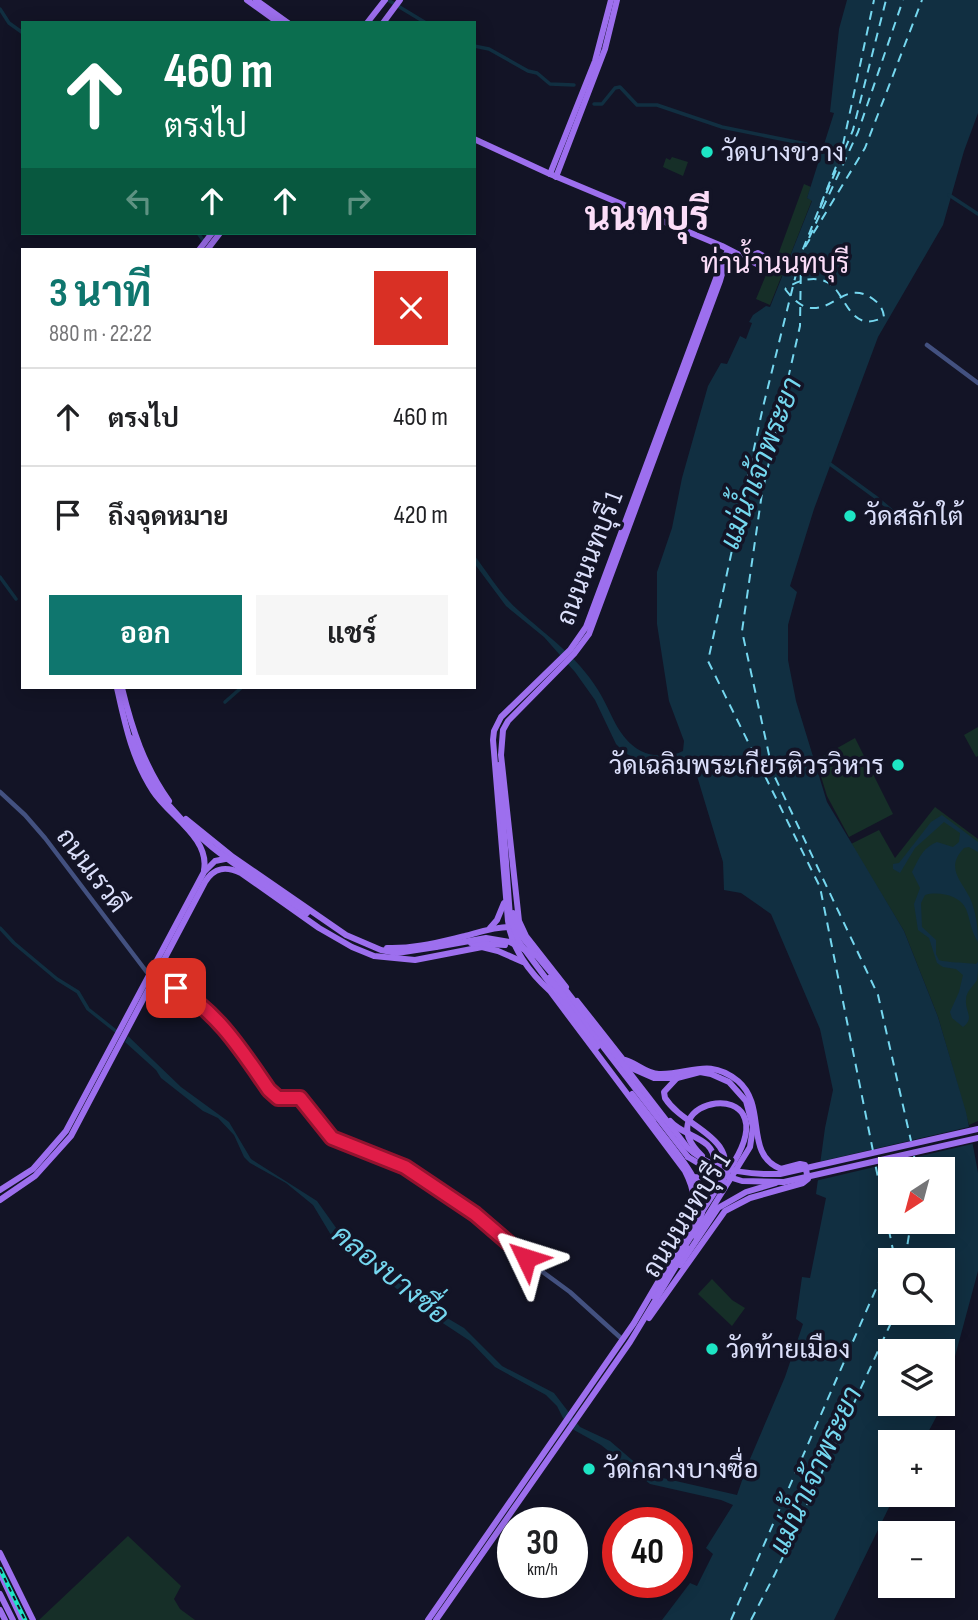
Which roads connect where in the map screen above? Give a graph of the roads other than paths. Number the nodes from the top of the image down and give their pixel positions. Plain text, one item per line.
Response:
1 (247, 0) edge
2 (256, 0) edge
3 (611, 0) edge
4 (617, 0) edge
5 (386, 1) edge
6 (397, 2) edge
7 (276, 21) edge
8 (285, 21) edge
9 (371, 21) edge
10 (382, 21) edge
11 (476, 140) edge
12 (553, 176) junction
13 (211, 235) edge
14 (218, 235) edge
15 (209, 242) junction
16 (202, 248) edge
17 (208, 248) edge
18 (728, 250) junction
19 (746, 257) dead end
20 (927, 345) dead end
21 (978, 383) edge
22 (562, 662) junction
23 (120, 689) edge
24 (120, 689) edge
25 (517, 702) junction
26 (124, 721) junction
27 (500, 767) junction
28 (0, 792) edge
29 (211, 841) junction
30 (203, 848) junction
31 (233, 857) junction
32 (219, 860) junction
33 (220, 869) junction
34 (204, 872) junction
35 (505, 897) junction
36 (516, 897) junction
37 (487, 929) junction
38 (511, 929) junction
39 (526, 936) junction
40 (340, 940) junction
41 (368, 947) junction
42 (485, 948) junction
43 (436, 949) junction
44 (537, 956) junction
45 (525, 963) junction
46 (152, 977) junction
47 (562, 981) junction
48 (550, 991) junction
49 (117, 1043) junction
50 (627, 1063) junction
51 (677, 1078) junction
52 (651, 1119) junction
53 (978, 1129) edge
54 (978, 1138) edge
55 (688, 1157) junction
56 (708, 1161) junction
57 (685, 1171) junction
58 (723, 1181) junction
59 (784, 1182) junction
60 (0, 1188) edge
61 (0, 1198) edge
62 (691, 1226) junction
63 (670, 1278) junction
64 (634, 1323) junction
65 (626, 1341) junction
66 (564, 1429) junction
67 (0, 1553) edge
68 (0, 1561) edge
69 (0, 1573) edge
70 (0, 1594) edge
71 (0, 1603) edge
72 (0, 1610) edge
73 (9, 1620) edge
74 (22, 1620) edge
75 (31, 1620) edge
76 (428, 1620) edge
77 (436, 1620) edge

1 - 7 main road
2 - 8 main road
3 - 12 main road
4 - 12 main road
5 - 9 main road
6 - 10 main road
11 - 12 main road
12 - 18 main road
13 - 15 main road
14 - 15 main road
15 - 16 main road
15 - 17 main road
18 - 19 main road
18 - 22 main road, ถนนนนทบุรี 1
20 - 21 street
22 - 25 main road, ถนนนนทบุรี 1
22 - 27 main road, ถนนนนทบุรี 1
23 - 26 main road
24 - 29 main road
25 - 27 main road
25 - 35 main road, ถนนนนทบุรี 1
26 - 30 main road
26 - 41 main road, bridge
27 - 36 main road, ถนนนนทบุรี 1
27 - 44 main road, bridge
27 - 52 main road, bridge
28 - 46 street, ถนนเรวดี
29 - 30 main road
29 - 31 main road
30 - 34 main road
31 - 32 main road
31 - 41 main road
32 - 33 main road
32 - 34 main road
33 - 40 main road
33 - 46 main road
34 - 46 main road
35 - 37 main road
35 - 38 main road, ถนนนนทบุรี 1
36 - 38 main road, ถนนนนทบุรี 1
36 - 39 main road, ถนนนนทบุรี 1
37 - 38 main road
37 - 41 main road
37 - 42 main road
38 - 39 main road
38 - 42 main road
38 - 45 main road, ถนนนนทบุรี 1
39 - 47 main road, ถนนนนทบุรี 1
40 - 41 main road
40 - 42 main road
41 - 43 main road
42 - 45 main road
43 - 44 main road, bridge
43 - 55 main road, bridge
44 - 56 main road, bridge
45 - 48 main road, ถนนนนทบุรี 1
46 - 49 main road
46 - 65 street
47 - 48 main road
47 - 50 main road, ถนนนนทบุรี 1
48 - 57 main road, ถนนนนทบุรี 1
49 - 60 main road
49 - 61 main road
50 - 51 main road, ถนนนนทบุรี 1
50 - 57 main road
50 - 65 main road
51 - 58 main road
51 - 63 main road, ถนนนนทบุรี 1
52 - 55 main road, bridge
52 - 64 main road, bridge
53 - 56 main road, bridge
54 - 59 main road, bridge
55 - 59 main road, bridge
56 - 58 main road, bridge
57 - 62 main road, ถนนนนทบุรี 1
58 - 62 main road
59 - 63 main road, bridge
62 - 64 main road, ถนนนนทบุรี 1
63 - 65 main road, ถนนนนทบุรี 1
64 - 65 main road, ถนนนนทบุรี 1
65 - 66 main road, ถนนนนทบุรี 1
66 - 76 main road, ถนนนนทบุรี 1
66 - 77 main road, ถนนนนทบุรี 1
67 - 75 main road
68 - 75 main road
69 - 74 main road
70 - 73 main road
71 - 73 main road
72 - 73 main road

